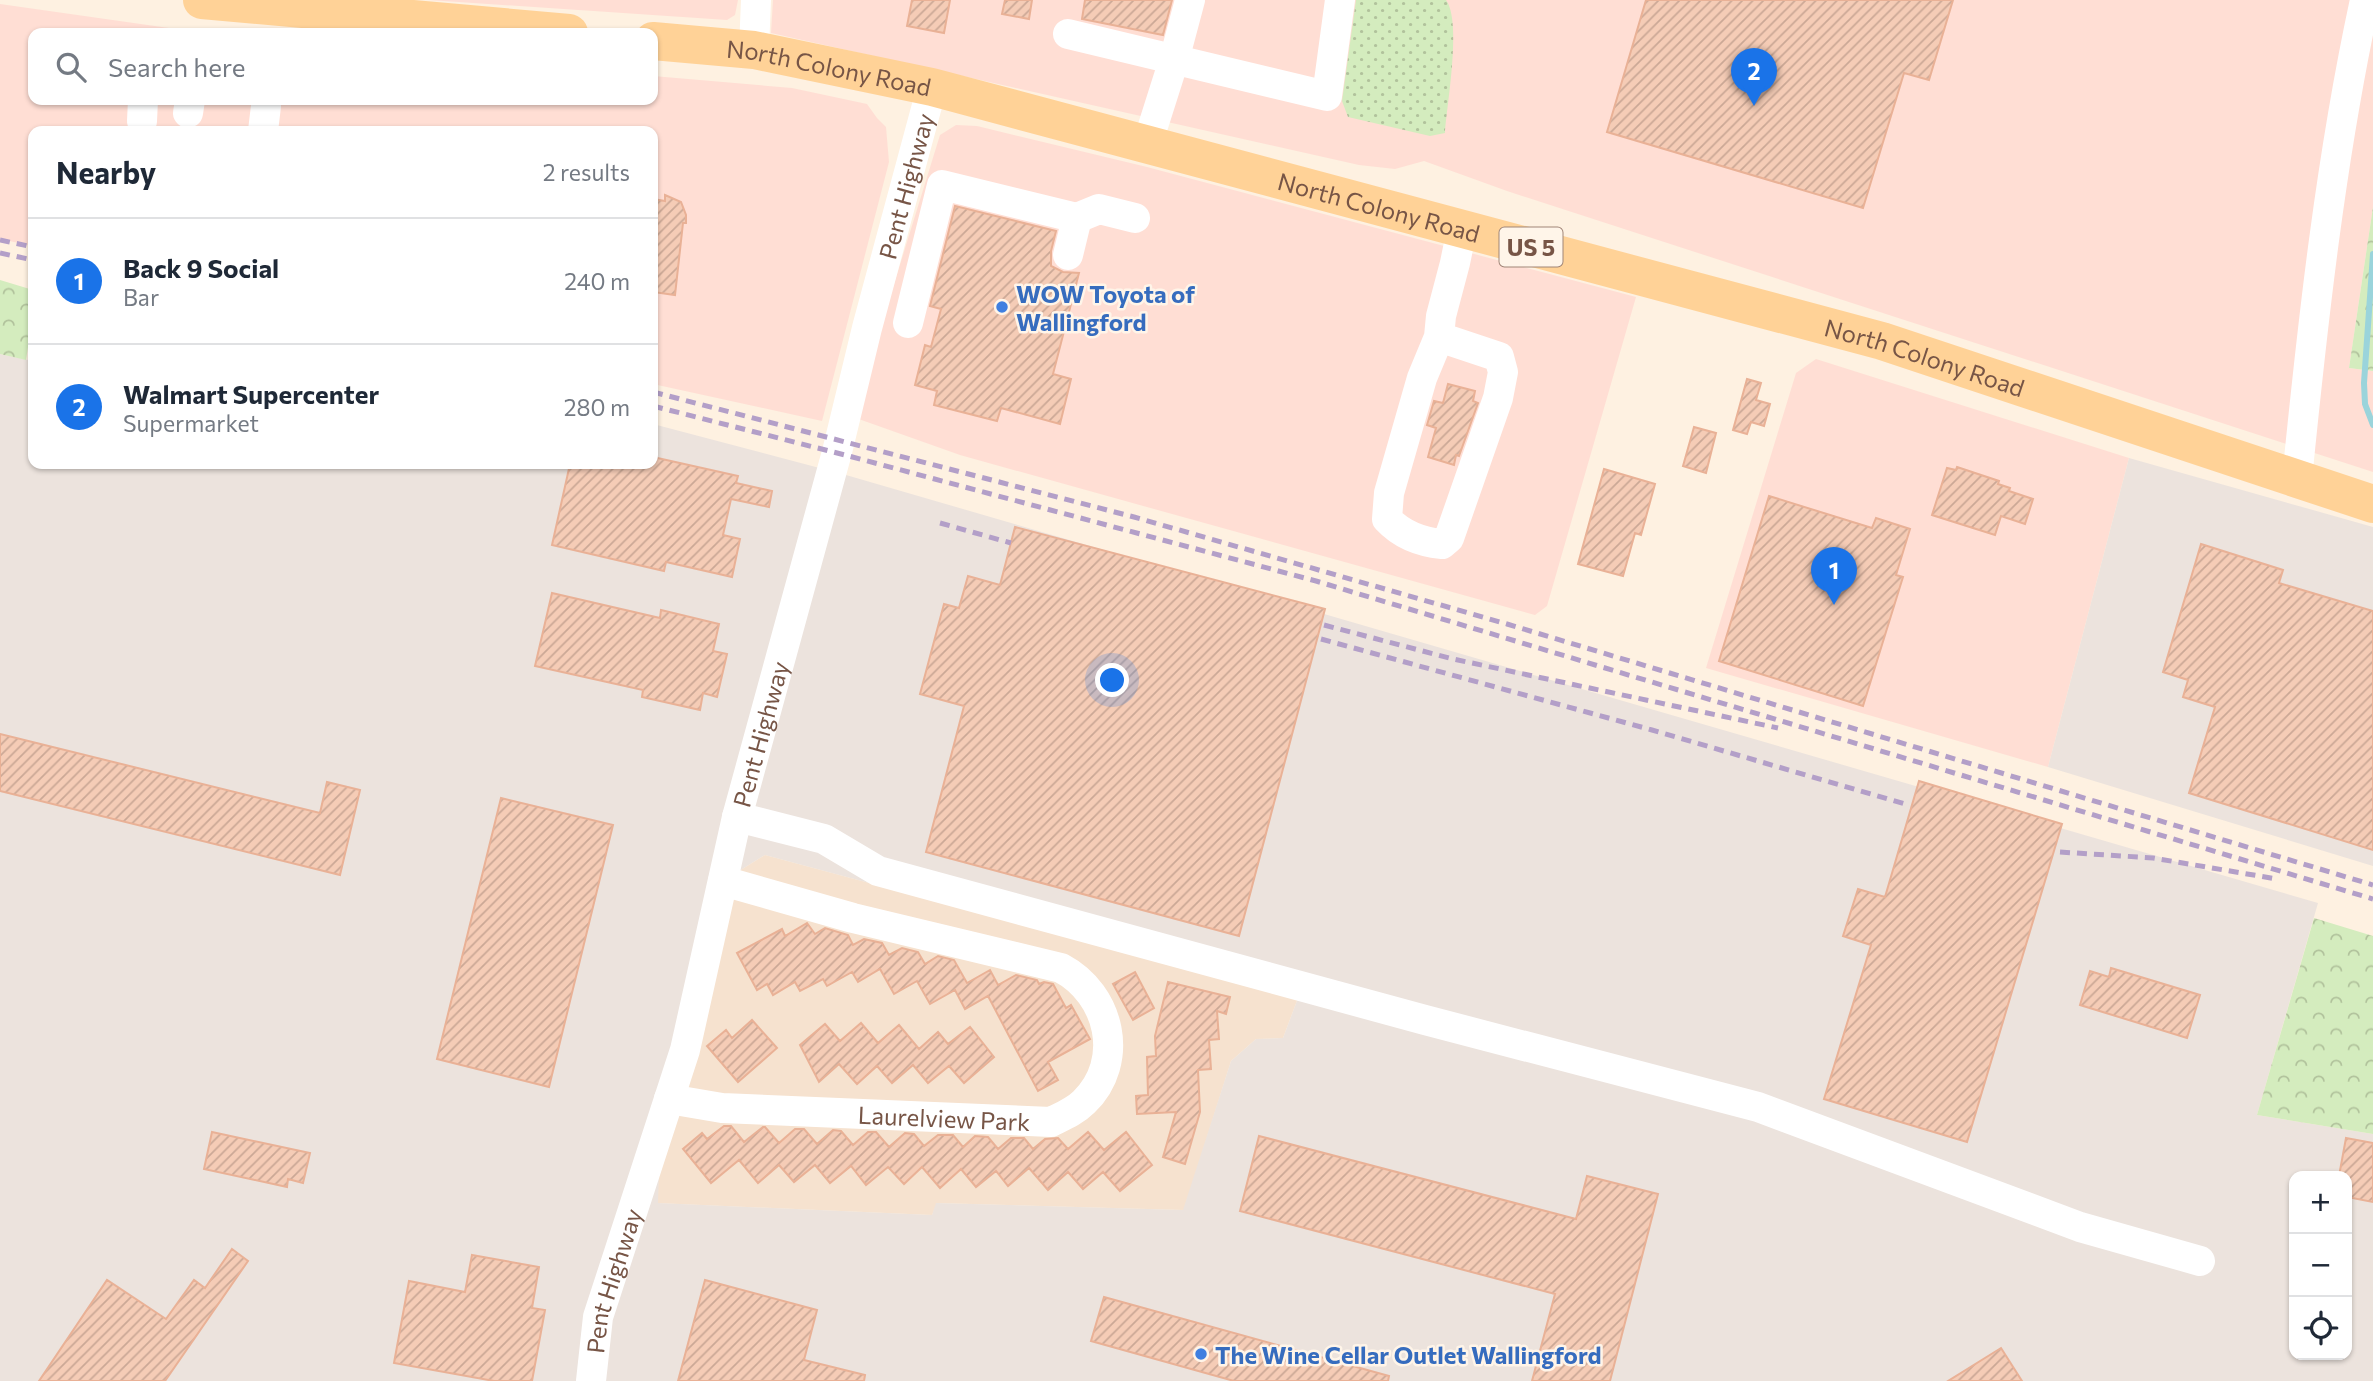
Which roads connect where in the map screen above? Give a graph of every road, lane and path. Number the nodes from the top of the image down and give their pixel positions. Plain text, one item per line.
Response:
1 (756, 0) edge
2 (1190, 0) edge
3 (1340, 0) edge
4 (2365, 0) edge
5 (219, 1) edge
6 (514, 28) edge
7 (1068, 34) dead end
8 (658, 41) edge
9 (754, 50) junction
10 (1174, 60) junction
11 (932, 87) junction
12 (1147, 145) junction
13 (1077, 218) junction
14 (1135, 218) dead end
15 (1462, 229) junction
16 (1068, 255) dead end
17 (908, 323) dead end
18 (1439, 337) junction
19 (2297, 479) junction
20 (2373, 504) edge
21 (737, 817) junction
22 (723, 881) junction
23 (669, 1100) junction
24 (2200, 1261) dead end
25 (591, 1381) edge

1 - 9 street
2 - 10 street
3 - 10 street
4 - 19 street
5 - 6 main road
7 - 10 street
8 - 9 main road, North Colony Road / US 5
9 - 11 main road, North Colony Road / US 5
10 - 12 street
11 - 12 main road, North Colony Road / US 5
11 - 21 street, Pent Highway
12 - 15 main road, North Colony Road / US 5
13 - 14 street
13 - 16 street
13 - 17 street
15 - 18 street
15 - 19 main road, North Colony Road / US 5
18 - 18 street
19 - 20 main road, North Colony Road / US 5
21 - 22 street, Pent Highway
21 - 24 street
22 - 23 street, Pent Highway
22 - 23 street, Laurelview Park
23 - 25 street, Pent Highway

